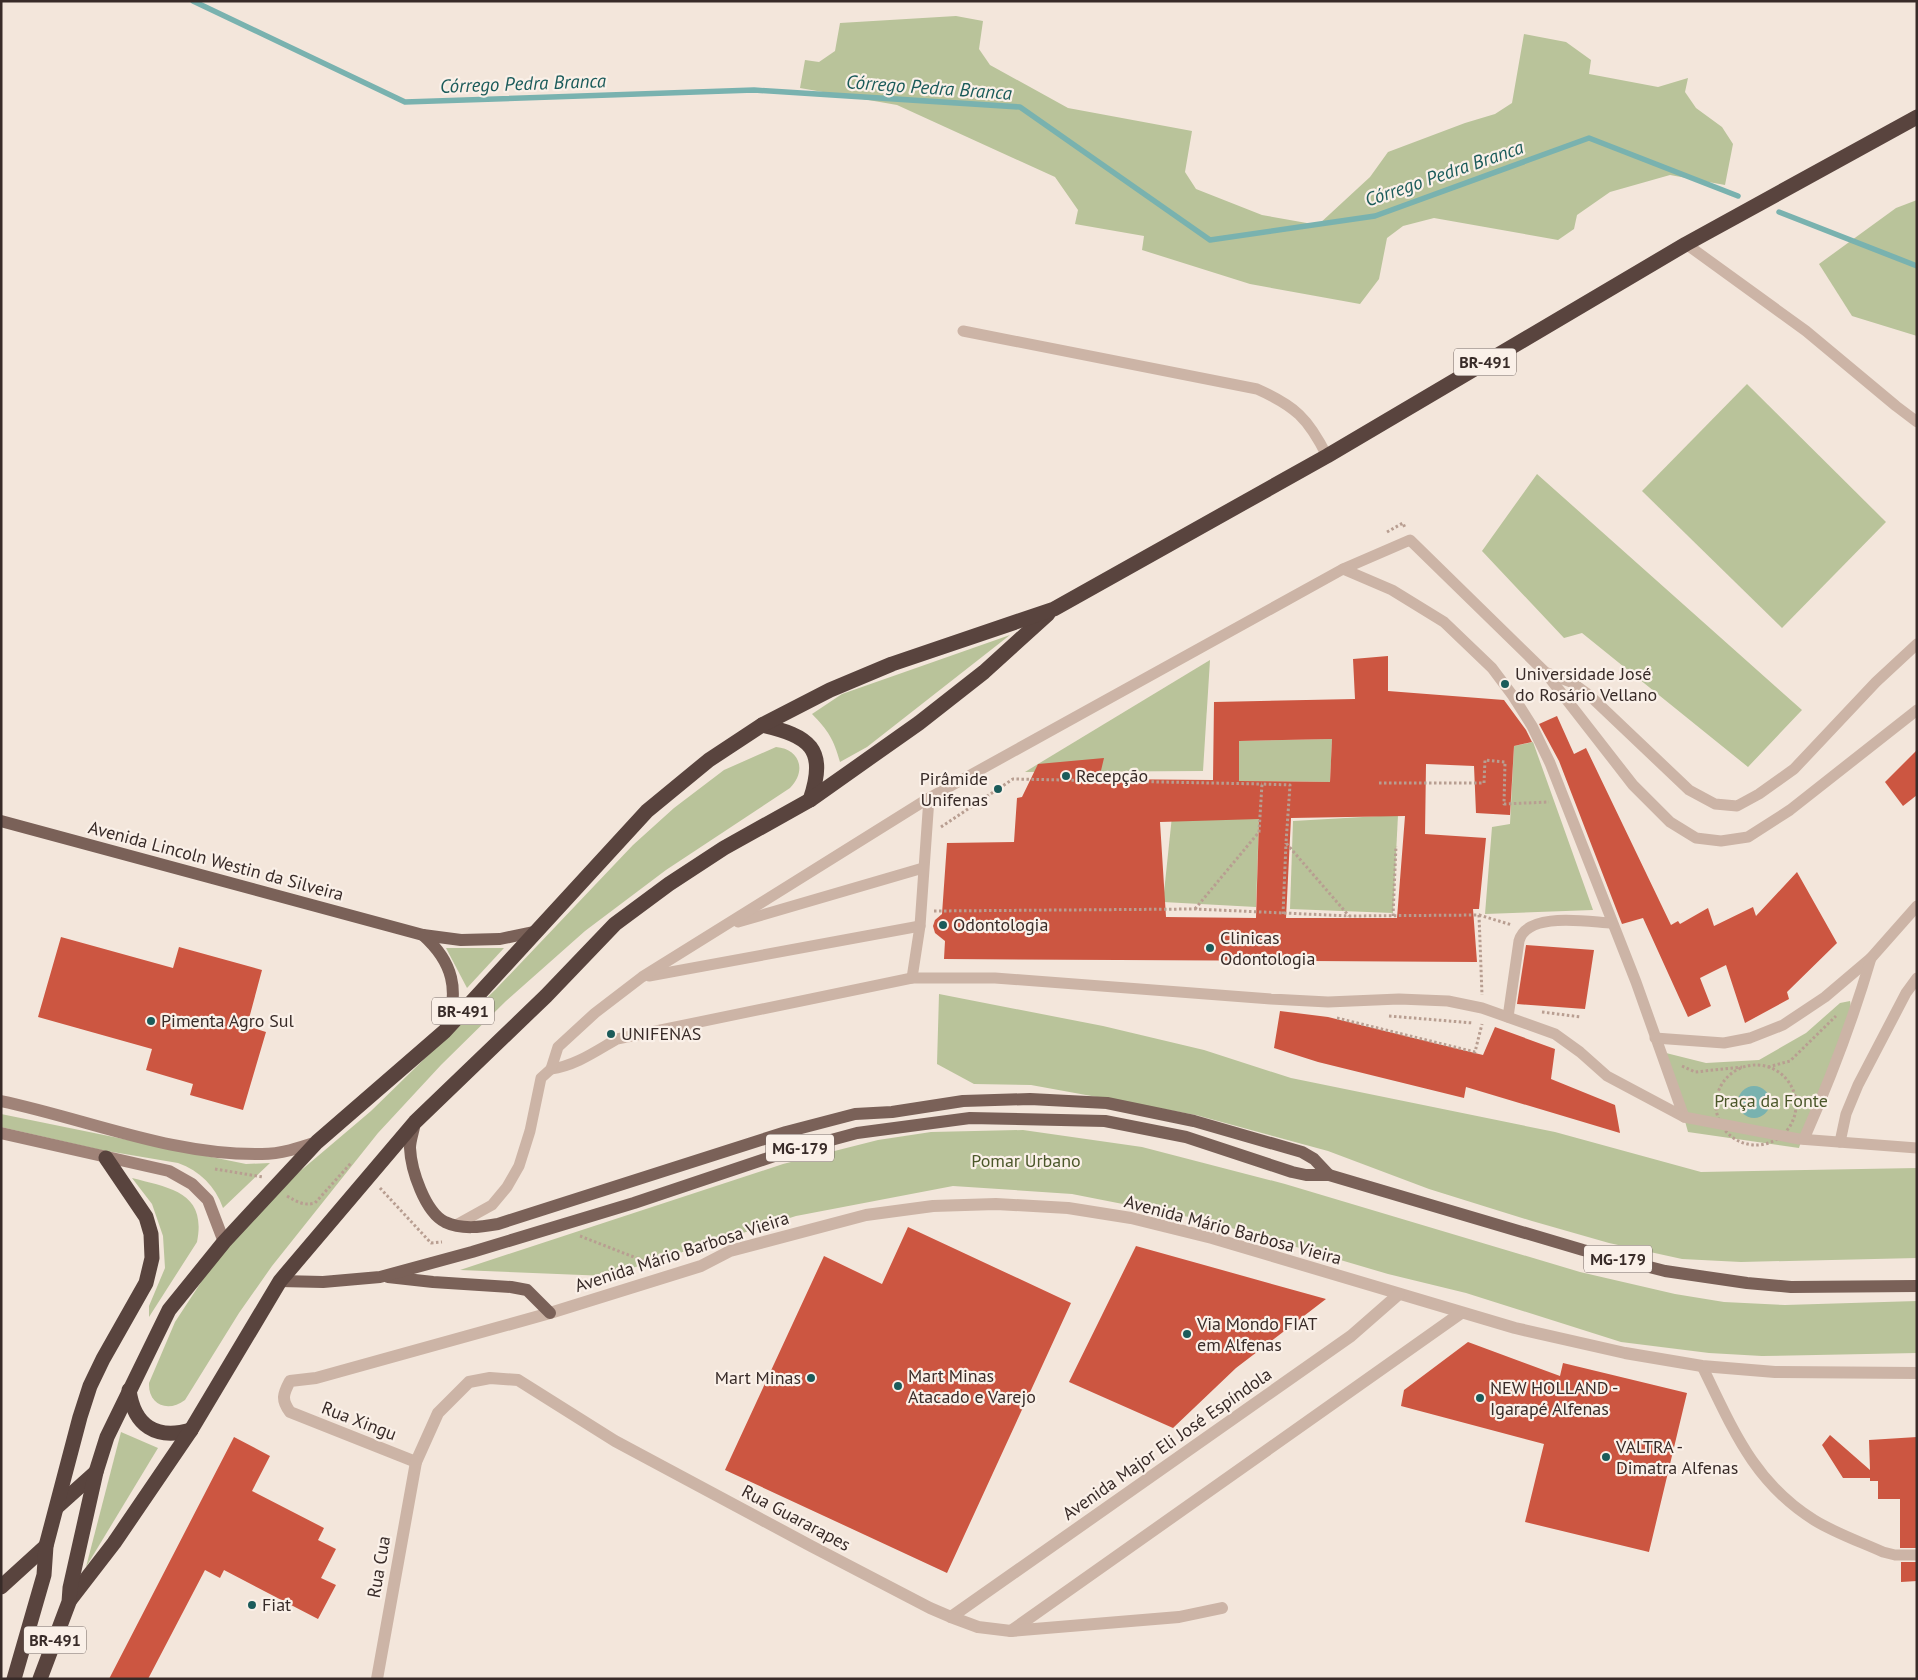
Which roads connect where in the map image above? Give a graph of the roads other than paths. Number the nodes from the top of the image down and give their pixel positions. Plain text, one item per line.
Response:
1 (1917, 117) edge
2 (1686, 244) junction
3 (963, 330) dead end
4 (1917, 422) edge
5 (1327, 456) junction
6 (1343, 569) junction
7 (1054, 609) junction
8 (1917, 644) edge
9 (1545, 672) junction
10 (1917, 710) edge
11 (762, 725) junction
12 (928, 798) junction
13 (810, 800) junction
14 (1, 820) edge
15 (923, 868) junction
16 (1917, 906) edge
17 (1612, 923) junction
18 (724, 926) junction
19 (920, 926) junction
20 (538, 931) junction
21 (422, 935) junction
22 (1871, 958) junction
23 (642, 978) junction
24 (912, 978) junction
25 (1917, 978) edge
26 (1508, 1017) junction
27 (445, 1031) junction
28 (1655, 1038) junction
29 (550, 1069) junction
30 (1, 1101) edge
31 (1684, 1117) junction
32 (416, 1122) junction
33 (1, 1133) edge
34 (1801, 1139) junction
35 (317, 1142) junction
36 (1840, 1142) junction
37 (1917, 1148) edge
38 (106, 1158) junction
39 (1329, 1175) junction
40 (456, 1226) junction
41 (224, 1242) junction
42 (380, 1277) junction
43 (280, 1281) junction
44 (1917, 1286) edge
45 (1399, 1294) junction
46 (550, 1313) junction
47 (1461, 1313) junction
48 (1702, 1366) junction
49 (1917, 1373) edge
50 (129, 1390) junction
51 (290, 1412) joint
52 (191, 1430) junction
53 (416, 1462) junction
54 (96, 1472) junction
55 (57, 1508) junction
56 (46, 1546) junction
57 (1917, 1556) edge
58 (1, 1587) edge
59 (69, 1602) junction
60 (1222, 1608) dead end
61 (951, 1618) junction
62 (1011, 1631) junction
63 (14, 1679) edge
64 (40, 1679) edge
65 (377, 1679) edge

1 - 2 highway, BR-491
2 - 4 lane
2 - 5 highway, BR-491
3 - 5 lane
5 - 7 highway, BR-491
6 - 9 lane
6 - 12 lane
6 - 17 lane
7 - 11 highway, BR-491
7 - 13 highway, BR-491
8 - 9 lane
9 - 10 lane
11 - 13 highway
11 - 20 highway, BR-491
12 - 15 lane
12 - 18 lane
13 - 32 highway, BR-491
14 - 21 main road, Avenida Lincoln Westin da Silveira
15 - 18 lane
15 - 19 lane
16 - 22 lane
17 - 26 lane
17 - 28 lane
18 - 23 lane
19 - 23 lane
19 - 24 lane
20 - 21 main road, Avenida Lincoln Westin da Silveira
20 - 27 highway, BR-491
21 - 27 main road, Avenida Lincoln Westin da Silveira
22 - 28 lane
22 - 34 lane
23 - 29 lane
24 - 26 lane
24 - 29 lane
25 - 36 lane
26 - 31 lane
27 - 35 highway, BR-491
28 - 31 lane
29 - 40 lane
30 - 35 main road
31 - 34 lane
32 - 40 main road
32 - 43 highway, BR-491
33 - 38 main road
34 - 36 lane
35 - 41 highway, BR-491
36 - 37 lane
38 - 41 main road
38 - 55 highway
39 - 40 main road, MG-179
39 - 42 main road, MG-179
39 - 44 main road, MG-179
41 - 50 highway, BR-491
42 - 43 main road, MG-179
42 - 46 main road
43 - 52 highway, BR-491
45 - 46 street, Avenida Mário Barbosa Vieira
45 - 47 street, Avenida Mário Barbosa Vieira
45 - 61 street, Avenida Major Eli José Espíndola
46 - 51 street, Avenida Mário Barbosa Vieira
47 - 48 street, Avenida Mário Barbosa Vieira
47 - 62 street
48 - 49 street, Avenida Mário Barbosa Vieira
48 - 57 lane
50 - 52 highway
50 - 54 highway, BR-491
51 - 53 street, Rua Xingu
52 - 59 highway, BR-491
53 - 61 street, Rua Guararapes
53 - 65 street, Rua Cua
54 - 55 highway
54 - 59 highway, BR-491
55 - 56 highway
56 - 58 highway
56 - 63 highway
59 - 64 highway, BR-491
60 - 62 street, Rua Guararapes
61 - 62 street, Rua Guararapes

